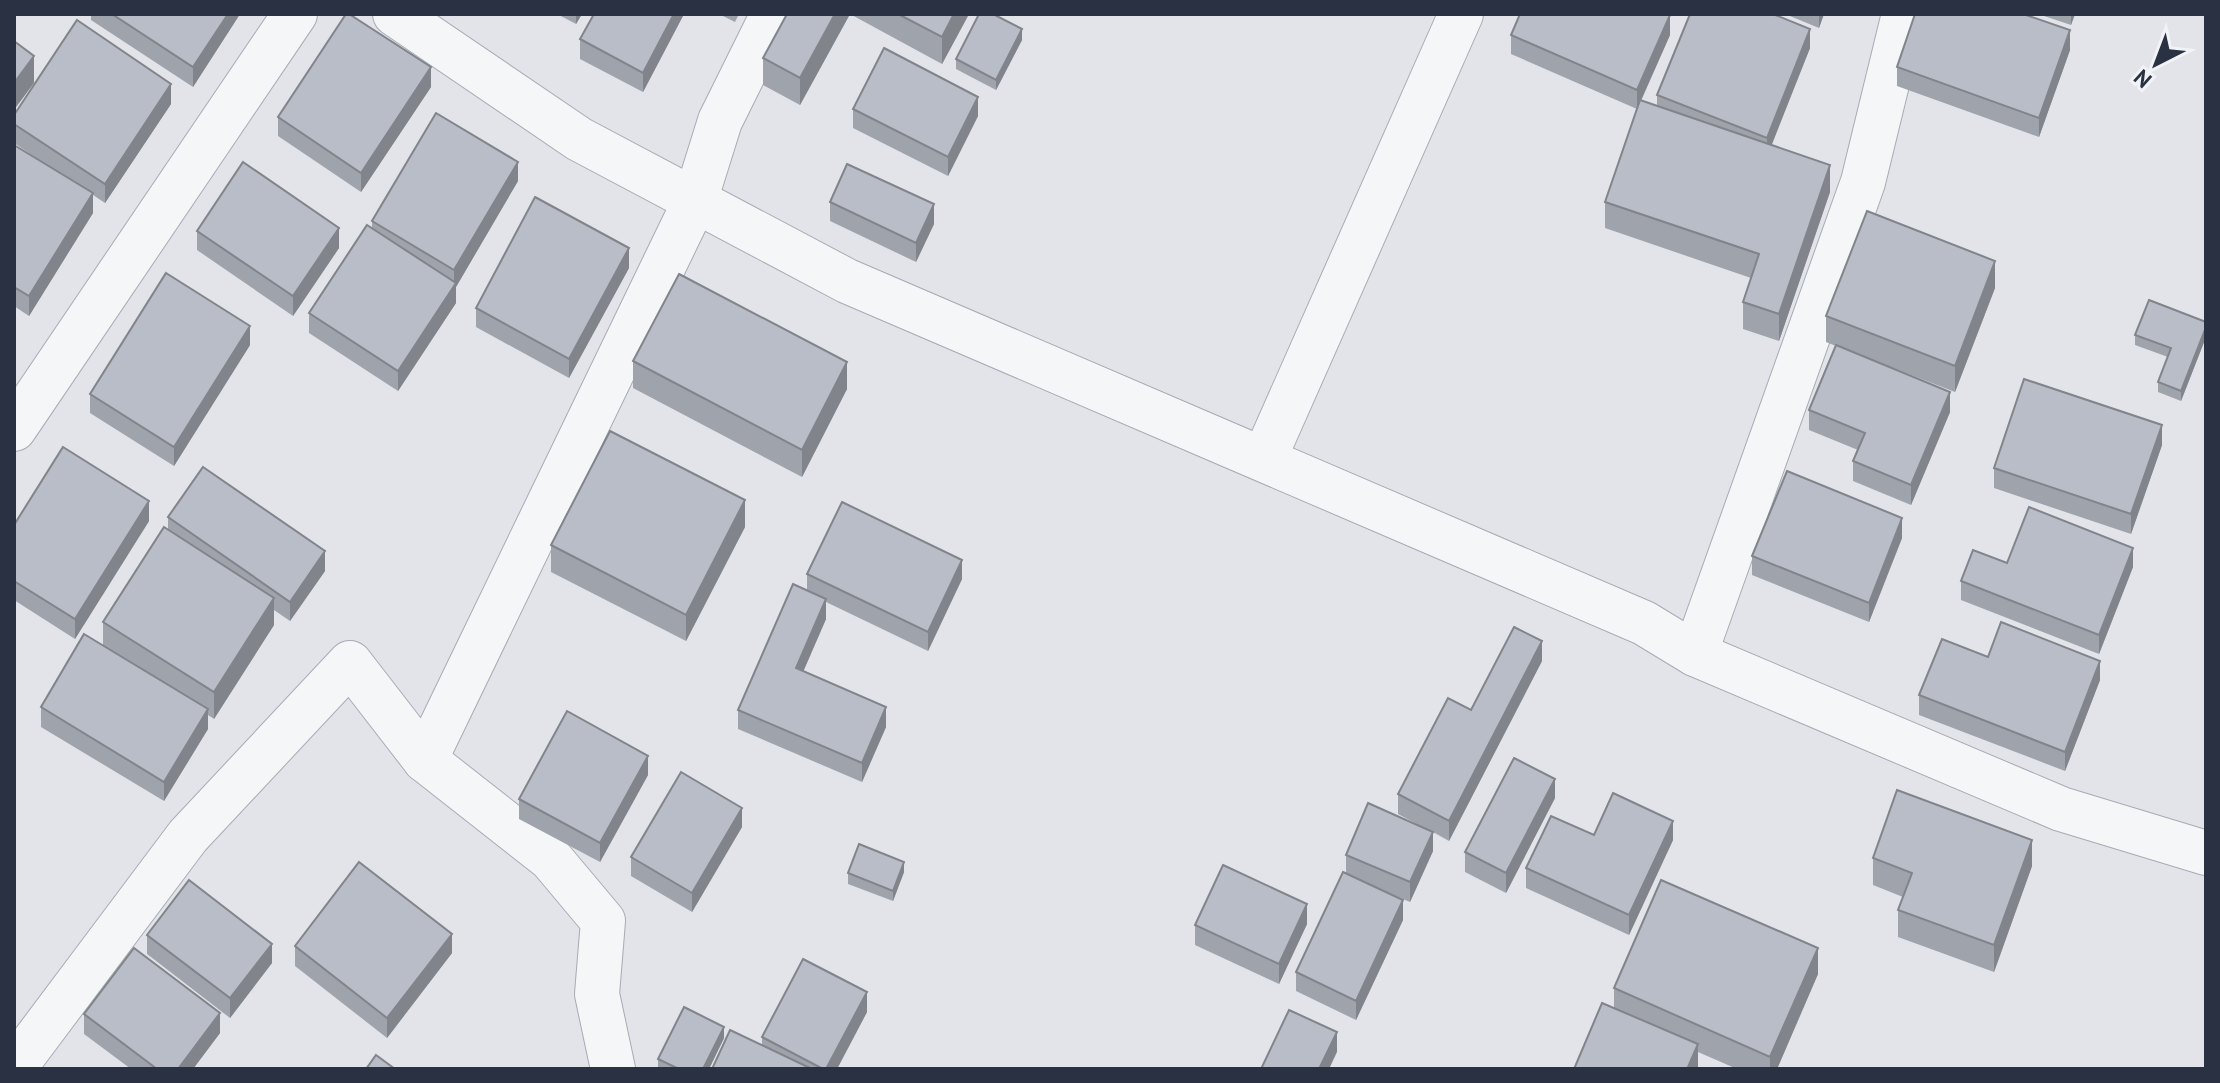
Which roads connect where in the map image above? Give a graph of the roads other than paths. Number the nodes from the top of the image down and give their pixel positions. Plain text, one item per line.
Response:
1 (295, 14) edge
2 (395, 14) edge
3 (773, 14) edge
4 (1461, 14) edge
5 (1904, 14) edge
6 (695, 201) junction
7 (14, 429) edge
8 (1264, 459) junction
9 (1695, 654) junction
10 (425, 760) junction
11 (2206, 853) edge
12 (14, 1068) edge
13 (610, 1068) edge

1 - 7 street
2 - 6 street
3 - 6 street
4 - 8 street
5 - 9 street
6 - 8 street
6 - 10 street
8 - 9 street
9 - 11 street
10 - 12 street
10 - 13 street

